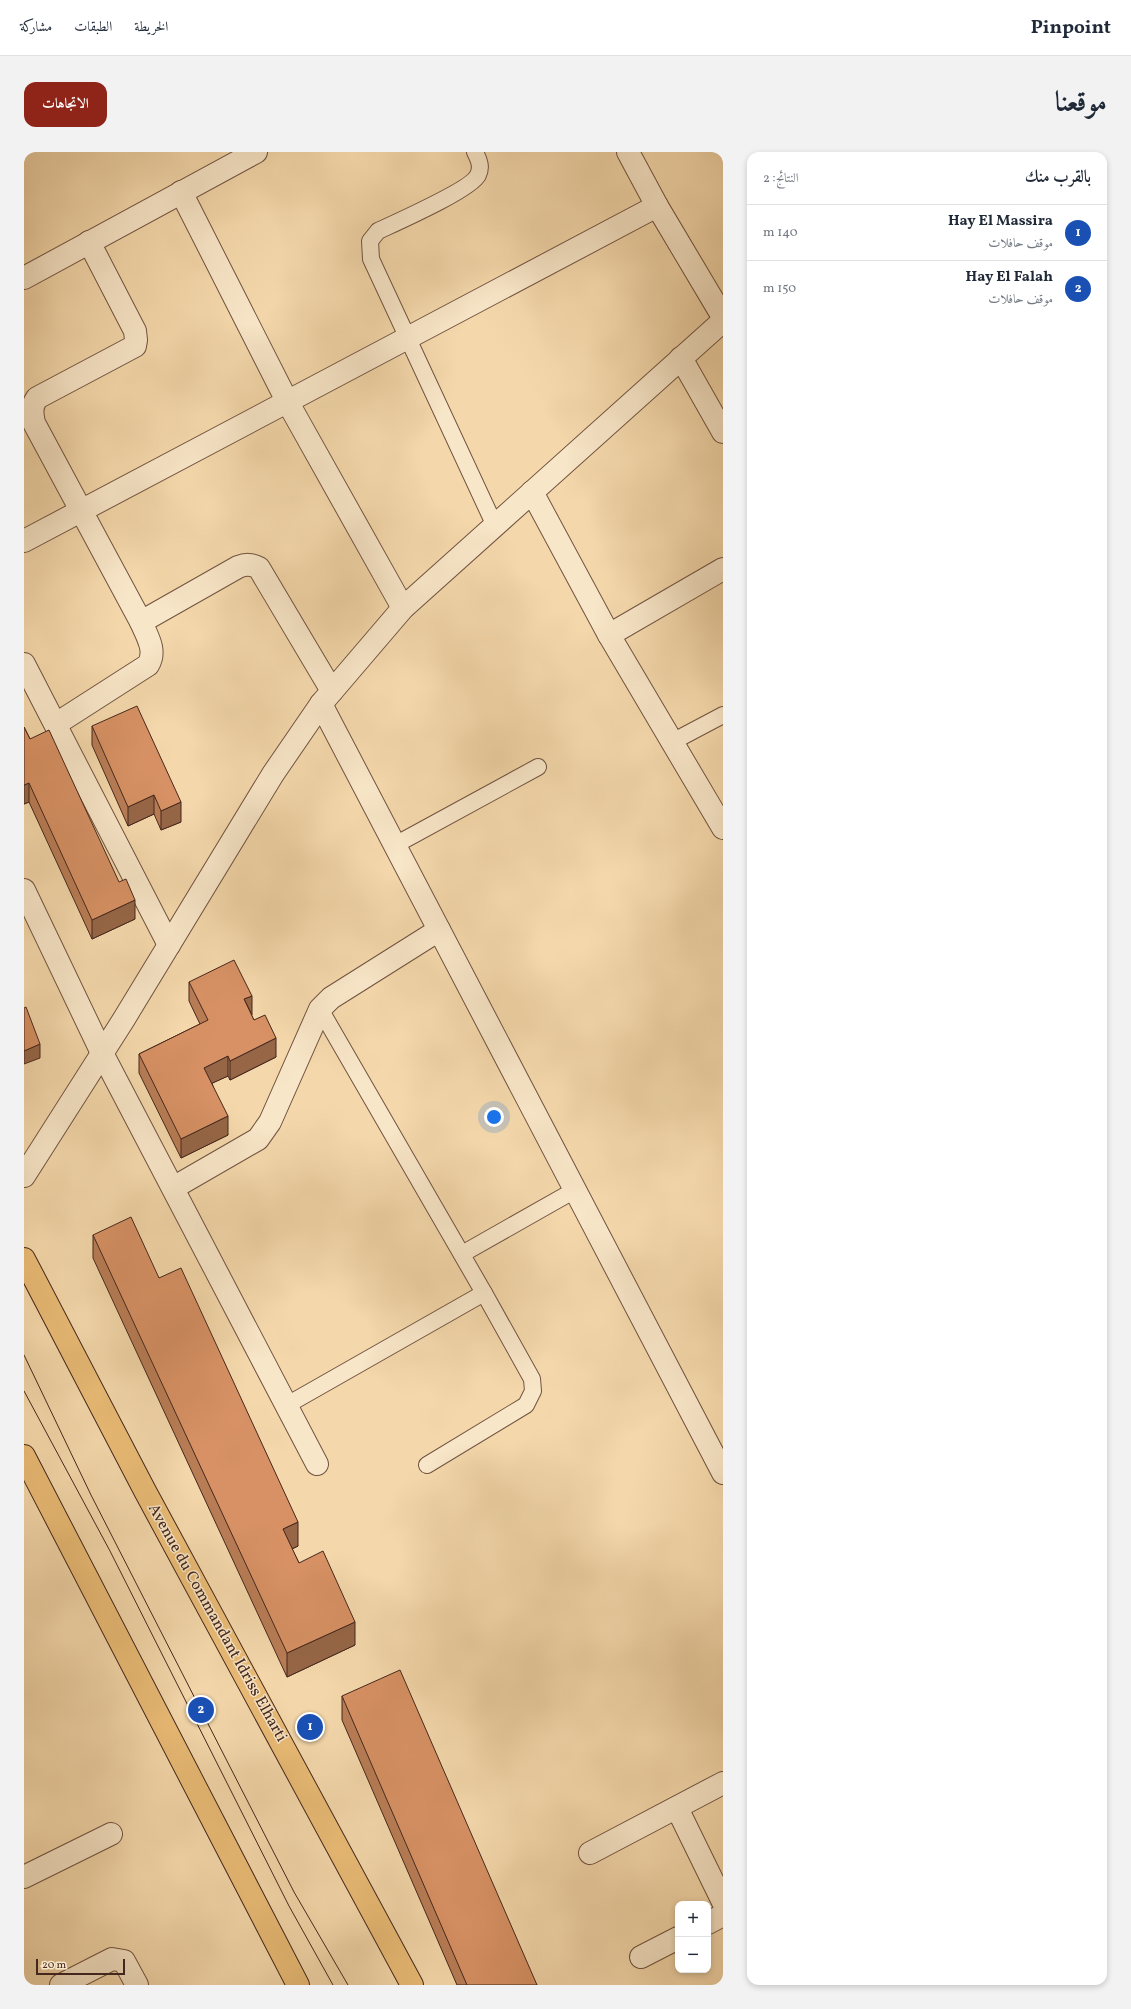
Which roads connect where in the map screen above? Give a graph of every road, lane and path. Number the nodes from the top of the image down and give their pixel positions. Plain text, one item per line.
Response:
1 (256, 152) edge
2 (475, 152) edge
3 (628, 152) edge
4 (181, 192) junction
5 (657, 206) junction
6 (89, 242) junction
7 (24, 278) edge
8 (723, 317) edge
9 (723, 321) edge
10 (407, 338) junction
11 (680, 358) junction
12 (287, 401) junction
13 (723, 432) edge
14 (532, 492) junction
15 (81, 510) junction
16 (495, 526) junction
17 (24, 541) edge
18 (723, 569) edge
19 (403, 608) junction
20 (141, 622) junction
21 (609, 635) junction
22 (24, 664) edge
23 (327, 698) junction
24 (723, 715) edge
25 (56, 724) junction
26 (672, 742) junction
27 (538, 767) dead end
28 (723, 828) edge
29 (395, 844) junction
30 (24, 890) edge
31 (439, 930) junction
32 (169, 945) junction
33 (320, 1009) junction
34 (102, 1054) junction
35 (24, 1176) edge
36 (173, 1188) junction
37 (575, 1190) junction
38 (462, 1254) junction
39 (24, 1259) edge
40 (484, 1293) junction
41 (287, 1405) junction
42 (24, 1456) edge
43 (317, 1464) dead end
44 (427, 1466) dead end
45 (723, 1473) edge
46 (723, 1783) edge
47 (677, 1808) junction
48 (111, 1834) dead end
49 (590, 1853) dead end
50 (24, 1877) edge
51 (723, 1902) edge
52 (723, 1915) edge
53 (711, 1921) edge
54 (675, 1940) edge
55 (641, 1957) dead end
56 (61, 1985) edge
57 (137, 1985) edge
58 (298, 1985) edge
59 (412, 1985) edge

1 - 4 street
2 - 10 lane
3 - 5 street
4 - 6 street
4 - 12 street
5 - 8 street
5 - 10 street
6 - 7 street
6 - 15 street
9 - 11 street
10 - 12 street
10 - 16 lane
11 - 13 street
11 - 14 street
12 - 15 street
12 - 19 street
14 - 16 street
14 - 21 street
15 - 17 street
15 - 20 street
16 - 19 street
18 - 21 street
19 - 23 street
20 - 23 street
20 - 25 street
21 - 26 street
22 - 25 street
23 - 29 street
23 - 32 street
24 - 26 lane
25 - 32 street
26 - 28 street
27 - 29 lane
29 - 31 street
30 - 34 street
31 - 33 street
31 - 37 street
32 - 34 street
33 - 36 street
33 - 38 lane
34 - 35 street
34 - 36 street
36 - 41 street
37 - 38 lane
37 - 45 street
38 - 40 lane
39 - 59 main road, Avenue du Commandant Idriss Elharti
40 - 41 lane
40 - 44 lane
41 - 43 street
42 - 58 main road
46 - 47 street
47 - 49 street
47 - 51 street
48 - 50 street
52 - 53 street
54 - 55 street
56 - 57 street

